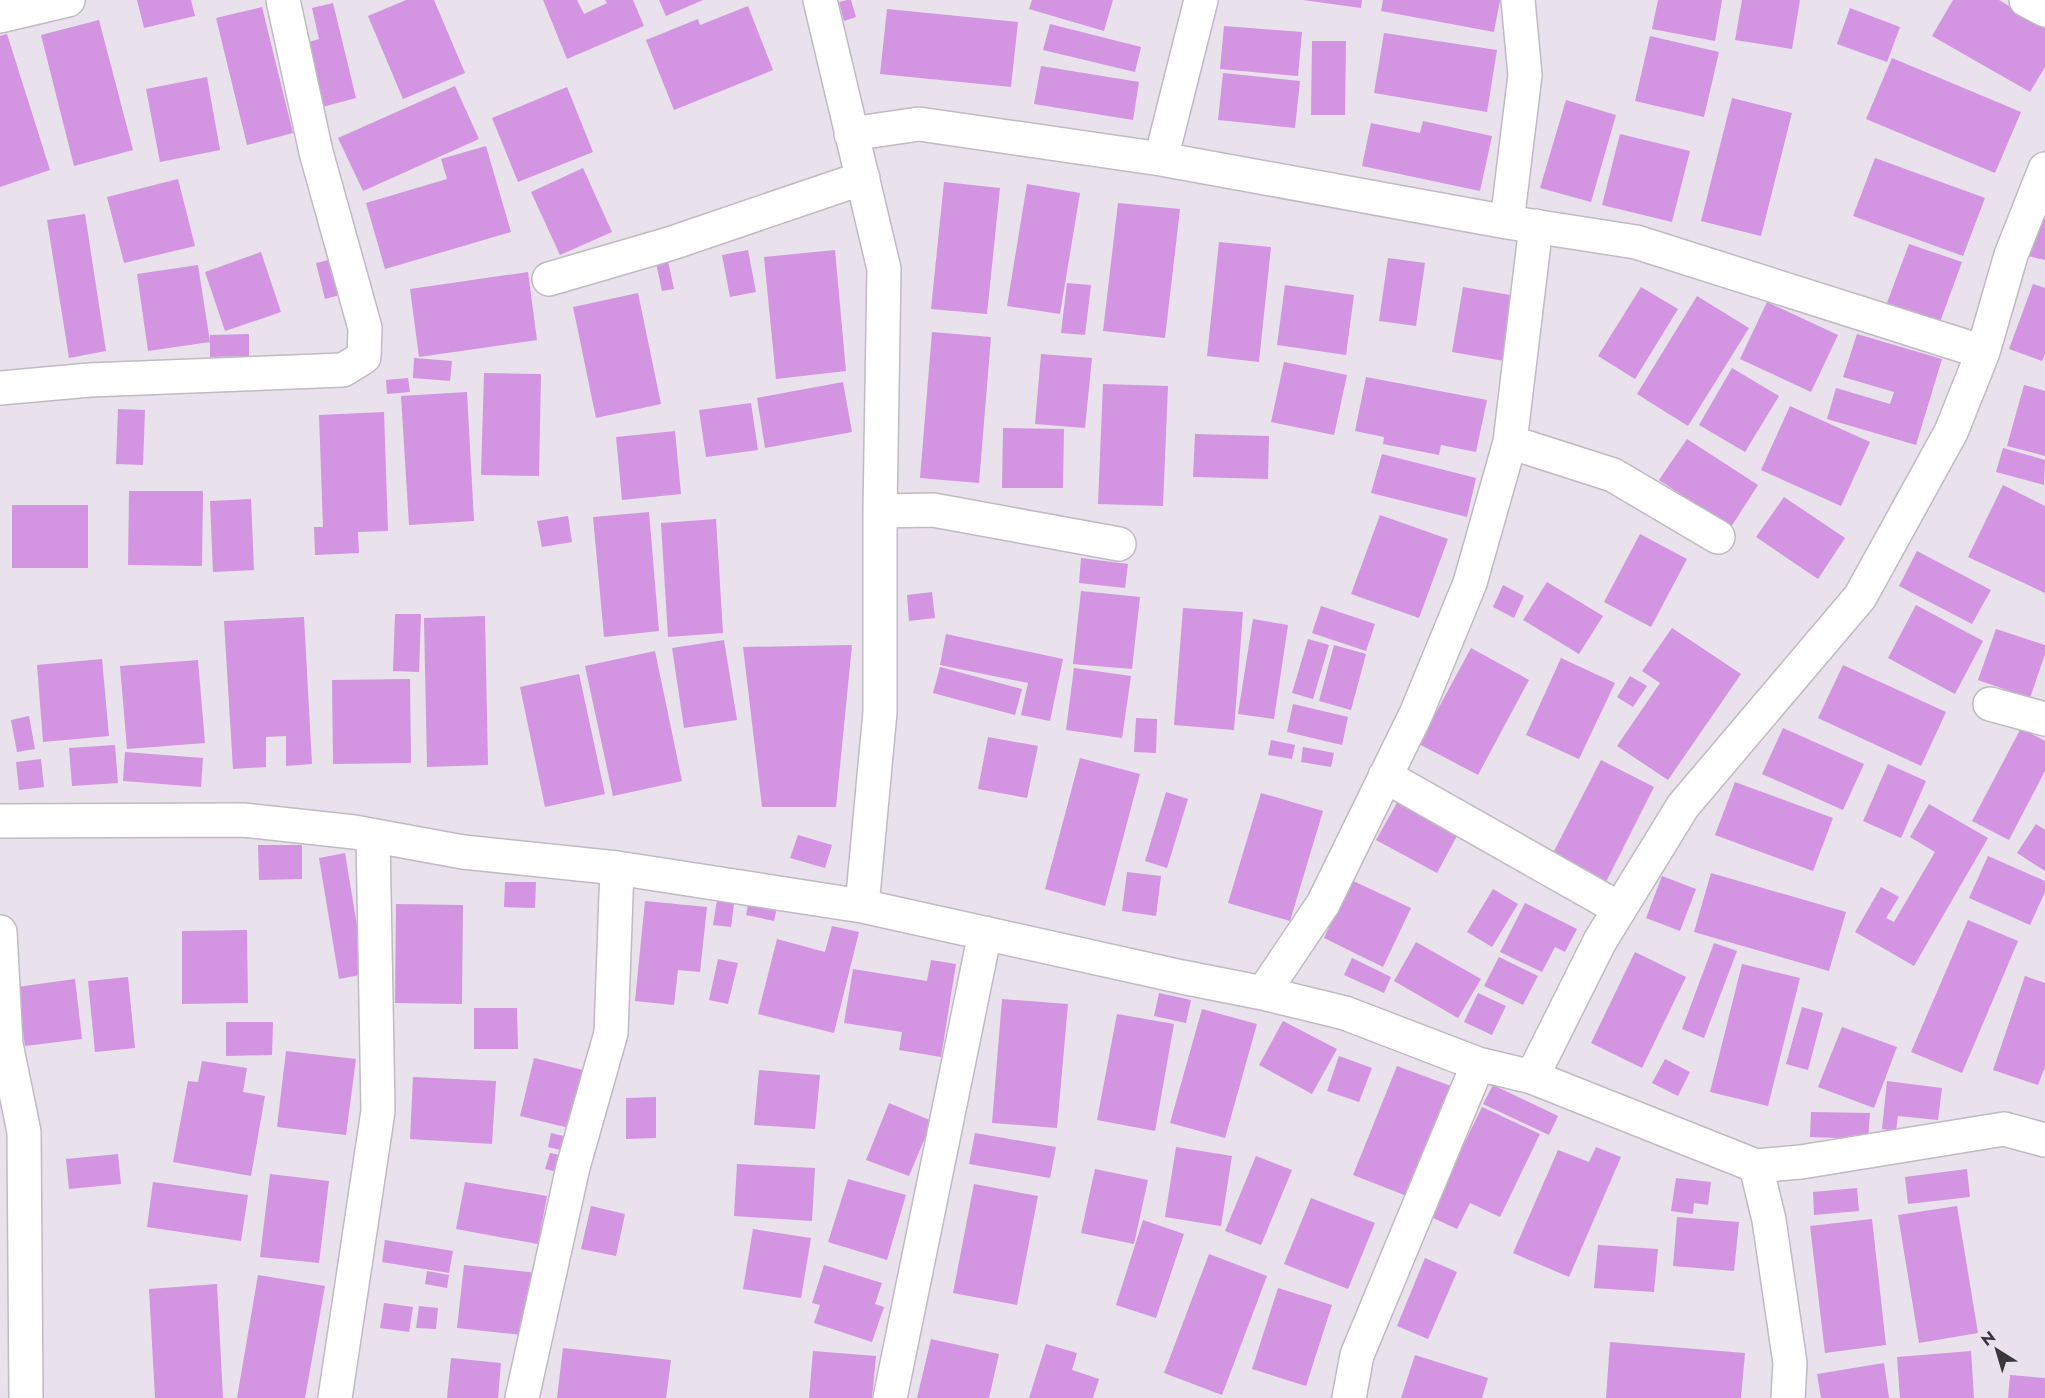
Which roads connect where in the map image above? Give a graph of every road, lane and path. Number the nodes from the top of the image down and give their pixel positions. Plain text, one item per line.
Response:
1 (68, 0) edge
2 (283, 0) edge
3 (820, 0) edge
4 (1201, 0) edge
5 (1518, 0) edge
6 (2026, 0) edge
7 (2045, 10) edge
8 (0, 16) edge
9 (851, 134) junction
10 (1161, 159) junction
11 (2045, 169) edge
12 (863, 178) junction
13 (1521, 224) junction
14 (549, 279) dead end
15 (1983, 352) junction
16 (0, 388) edge
17 (1510, 442) junction
18 (880, 511) junction
19 (1718, 537) dead end
20 (1119, 544) dead end
21 (1990, 704) dead end
22 (2045, 719) edge
23 (1385, 776) junction
24 (0, 821) edge
25 (373, 836) junction
26 (617, 868) junction
27 (862, 906) junction
28 (1620, 909) junction
29 (0, 932) edge
30 (985, 933) junction
31 (1263, 993) junction
32 (1478, 1064) junction
33 (1532, 1077) junction
34 (2045, 1140) edge
35 (1756, 1166) junction
36 (26, 1398) edge
37 (335, 1398) edge
38 (522, 1398) edge
39 (890, 1398) edge
40 (1349, 1398) edge
41 (1788, 1398) edge

1 - 8 street
2 - 16 street
3 - 9 street
4 - 10 street
5 - 13 street
6 - 7 street
9 - 10 street
9 - 12 street
10 - 13 street
11 - 15 street
12 - 14 street
12 - 18 street
13 - 15 street
13 - 17 street
15 - 28 street
17 - 19 street
17 - 23 street
18 - 20 street
18 - 27 street
21 - 22 street
23 - 28 street
23 - 31 street
24 - 25 street
25 - 26 street
25 - 37 street
26 - 27 street
26 - 38 street
27 - 30 street
28 - 33 street
29 - 36 street
30 - 31 street
30 - 39 street
31 - 32 street
32 - 33 street
32 - 40 street
33 - 35 street
34 - 35 street
35 - 41 street

